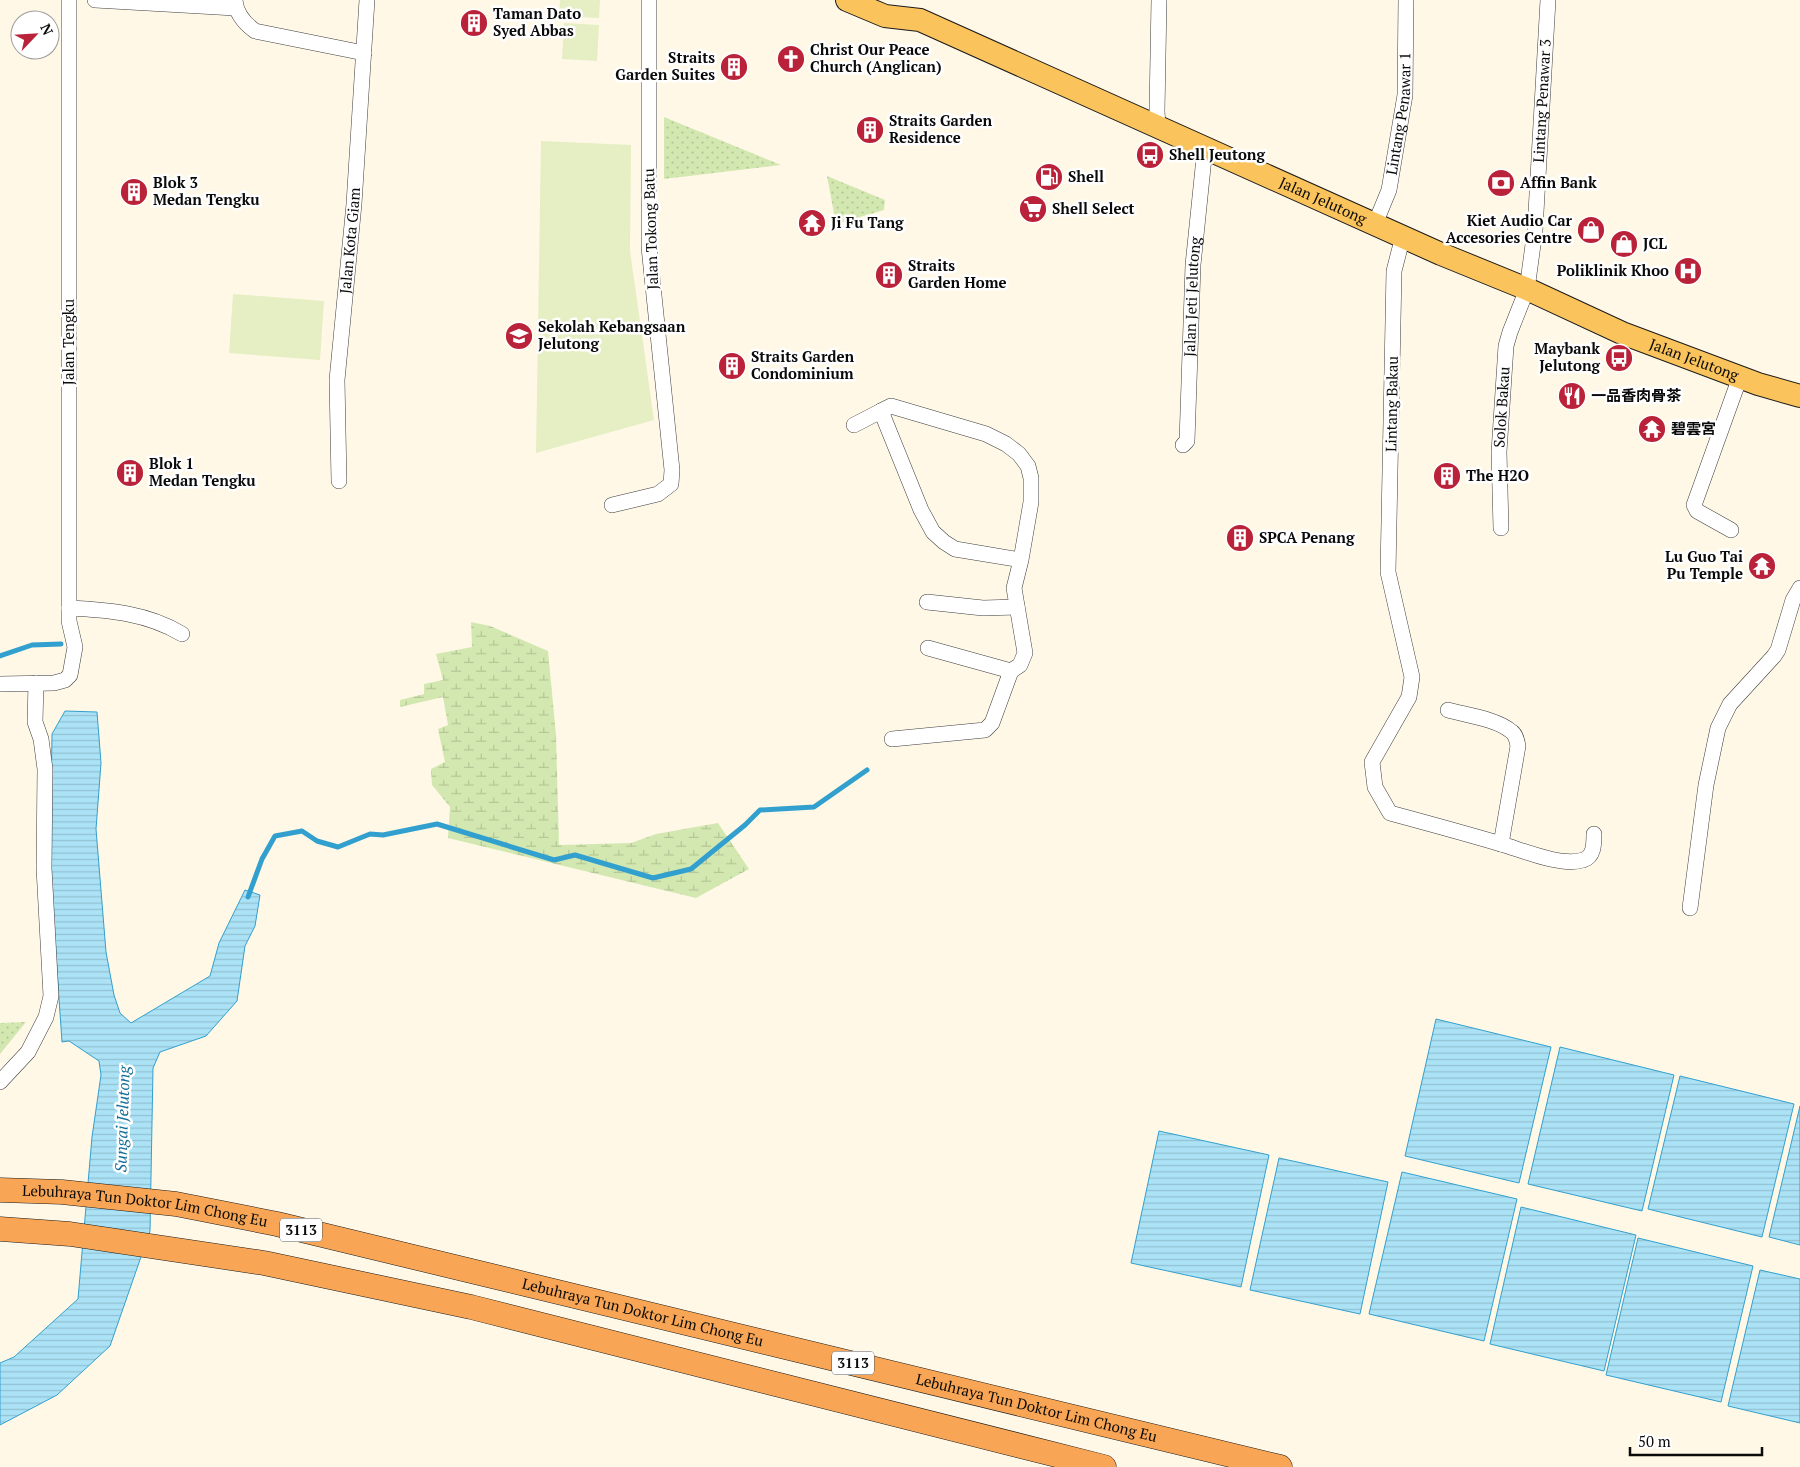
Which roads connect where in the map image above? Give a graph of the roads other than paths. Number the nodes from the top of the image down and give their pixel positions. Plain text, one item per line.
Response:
1 (69, 0) edge
2 (95, 0) edge
3 (366, 0) edge
4 (650, 0) edge
5 (847, 0) edge
6 (901, 0) edge
7 (1159, 0) edge
8 (1406, 0) edge
9 (1548, 0) edge
10 (235, 4) edge
11 (920, 20) junction
12 (364, 54) junction
13 (1158, 127) junction
14 (1205, 148) junction
15 (1375, 224) junction
16 (1403, 236) junction
17 (1527, 289) junction
18 (1740, 377) junction
19 (1800, 396) edge
20 (881, 411) junction
21 (854, 425) dead end
22 (1183, 445) dead end
23 (339, 481) dead end
24 (612, 504) dead end
25 (1501, 528) dead end
26 (1731, 530) dead end
27 (1022, 560) junction
28 (1800, 588) edge
29 (927, 602) dead end
30 (1017, 607) junction
31 (69, 608) junction
32 (182, 634) dead end
33 (928, 648) dead end
34 (1011, 670) junction
35 (36, 683) junction
36 (0, 684) edge
37 (1448, 710) dead end
38 (892, 739) dead end
39 (1594, 834) dead end
40 (1501, 844) junction
41 (1690, 908) dead end
42 (0, 1082) edge
43 (0, 1176) edge
44 (0, 1190) edge
45 (62, 1192) junction
46 (0, 1229) edge
47 (28, 1230) junction
48 (0, 1235) edge
49 (1104, 1467) edge
50 (1280, 1467) edge

1 - 31 street, Jalan Tengku
2 - 10 street
3 - 12 street, Jalan Kota Giam
4 - 24 street, Jalan Tokong Batu
5 - 11 main road, Jalan Jelutong
6 - 11 main road
7 - 13 street
8 - 15 street, Lintang Penawar 1
9 - 17 street, Lintang Penawar 3
10 - 12 street
11 - 13 main road, Jalan Jelutong
12 - 23 street, Jalan Kota Giam
13 - 14 main road, Jalan Jelutong
14 - 15 main road, Jalan Jelutong
14 - 22 street, Jalan Jeti Jelutong
15 - 16 main road, Jalan Jelutong
16 - 17 main road, Jalan Jelutong
16 - 40 street, Lintang Bakau
17 - 18 main road, Jalan Jelutong
17 - 25 street, Solok Bakau
18 - 19 main road, Jalan Jelutong
18 - 26 street
20 - 21 street
20 - 27 street
20 - 27 street
27 - 30 street
28 - 41 street
29 - 30 street
30 - 34 street
31 - 32 street
31 - 35 street, Jalan Tengku
33 - 34 street
34 - 38 street
35 - 36 street
35 - 42 street
37 - 40 street
39 - 40 street, Lintang Bakau
43 - 45 highway
44 - 45 highway, Lebuhraya Tun Doktor Lim Chong Eu / 3113
45 - 50 highway, Lebuhraya Tun Doktor Lim Chong Eu / 3113
46 - 47 highway
47 - 48 highway
47 - 49 highway

